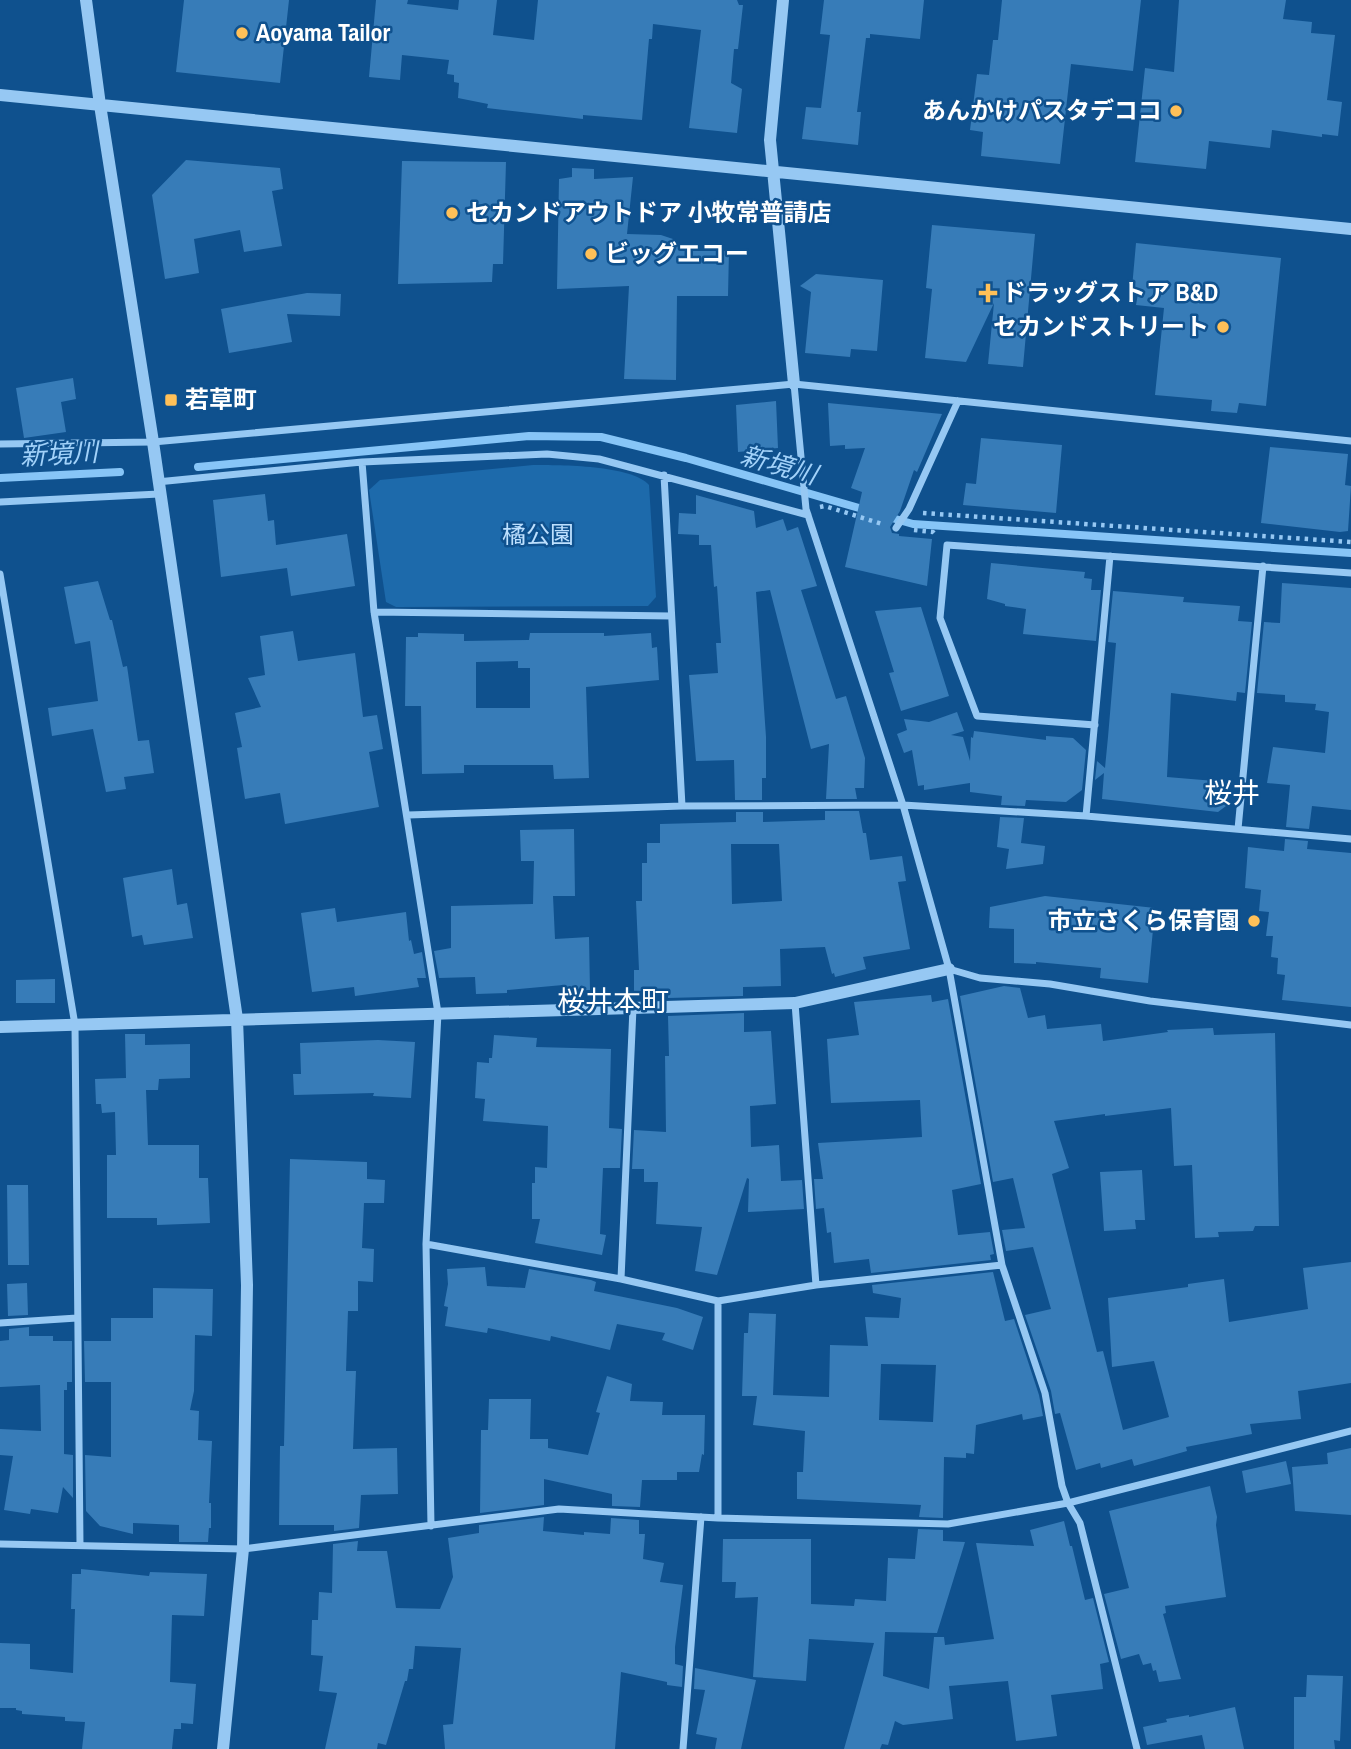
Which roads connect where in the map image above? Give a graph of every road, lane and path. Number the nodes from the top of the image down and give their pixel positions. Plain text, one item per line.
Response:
1 (86, 0) edge
2 (783, 0) edge
3 (0, 96) edge
4 (100, 105) junction
5 (774, 173) junction
6 (1351, 229) edge
7 (794, 384) junction
8 (958, 401) junction
9 (1351, 441) edge
10 (153, 442) junction
11 (0, 444) edge
12 (362, 462) junction
13 (664, 475) junction
14 (158, 488) junction
15 (0, 502) edge
16 (908, 510) junction
17 (808, 515) junction
18 (896, 527) dead end
19 (1351, 542) edge
20 (1110, 556) junction
21 (1263, 566) junction
22 (1351, 573) edge
23 (0, 575) edge
24 (374, 612) junction
25 (671, 616) junction
26 (1095, 725) junction
27 (903, 805) junction
28 (682, 806) junction
29 (408, 815) junction
30 (1086, 816) junction
31 (1238, 829) junction
32 (1351, 839) edge
33 (949, 969) junction
34 (796, 1003) junction
35 (633, 1008) junction
36 (438, 1013) junction
37 (237, 1019) junction
38 (75, 1025) junction
39 (1351, 1026) edge
40 (0, 1027) edge
41 (426, 1244) junction
42 (1002, 1265) junction
43 (621, 1279) junction
44 (816, 1285) junction
45 (718, 1301) junction
46 (77, 1318) junction
47 (0, 1322) edge
48 (1351, 1431) edge
49 (1068, 1503) junction
50 (701, 1517) junction
51 (718, 1518) junction
52 (430, 1526) junction
53 (0, 1544) edge
54 (80, 1545) junction
55 (243, 1549) junction
56 (223, 1749) edge
57 (683, 1749) edge
58 (1137, 1749) edge

1 - 4 street
2 - 5 street
3 - 4 street
4 - 5 street
4 - 10 street
5 - 6 street
5 - 7 street
7 - 8 street
7 - 10 street
7 - 17 street
8 - 9 street
8 - 16 street
10 - 11 street
10 - 14 street
12 - 13 street
12 - 14 street
12 - 24 street
13 - 17 street
13 - 25 street
14 - 15 street
14 - 37 street
16 - 18 street
16 - 19 path
17 - 27 street
20 - 21 street
20 - 26 street
20 - 26 street
21 - 22 street
21 - 31 street
23 - 38 street
24 - 25 street
24 - 29 street
25 - 28 street
26 - 30 street
27 - 28 street
27 - 30 street
27 - 33 street
28 - 29 street
29 - 36 street
30 - 31 street
31 - 32 street
33 - 34 street
33 - 39 street
33 - 42 street
34 - 35 street
34 - 44 street
35 - 36 street
35 - 43 street
36 - 37 street
36 - 41 street
37 - 38 street
37 - 55 street
38 - 40 street
38 - 46 street
41 - 43 street
41 - 52 street
42 - 44 street
42 - 49 street
43 - 45 street
44 - 45 street
45 - 51 street
46 - 47 street
46 - 54 street
48 - 49 street
49 - 51 street
49 - 58 street
50 - 51 street
50 - 52 street
50 - 57 street
52 - 55 street
53 - 54 street
54 - 55 street
55 - 56 street

